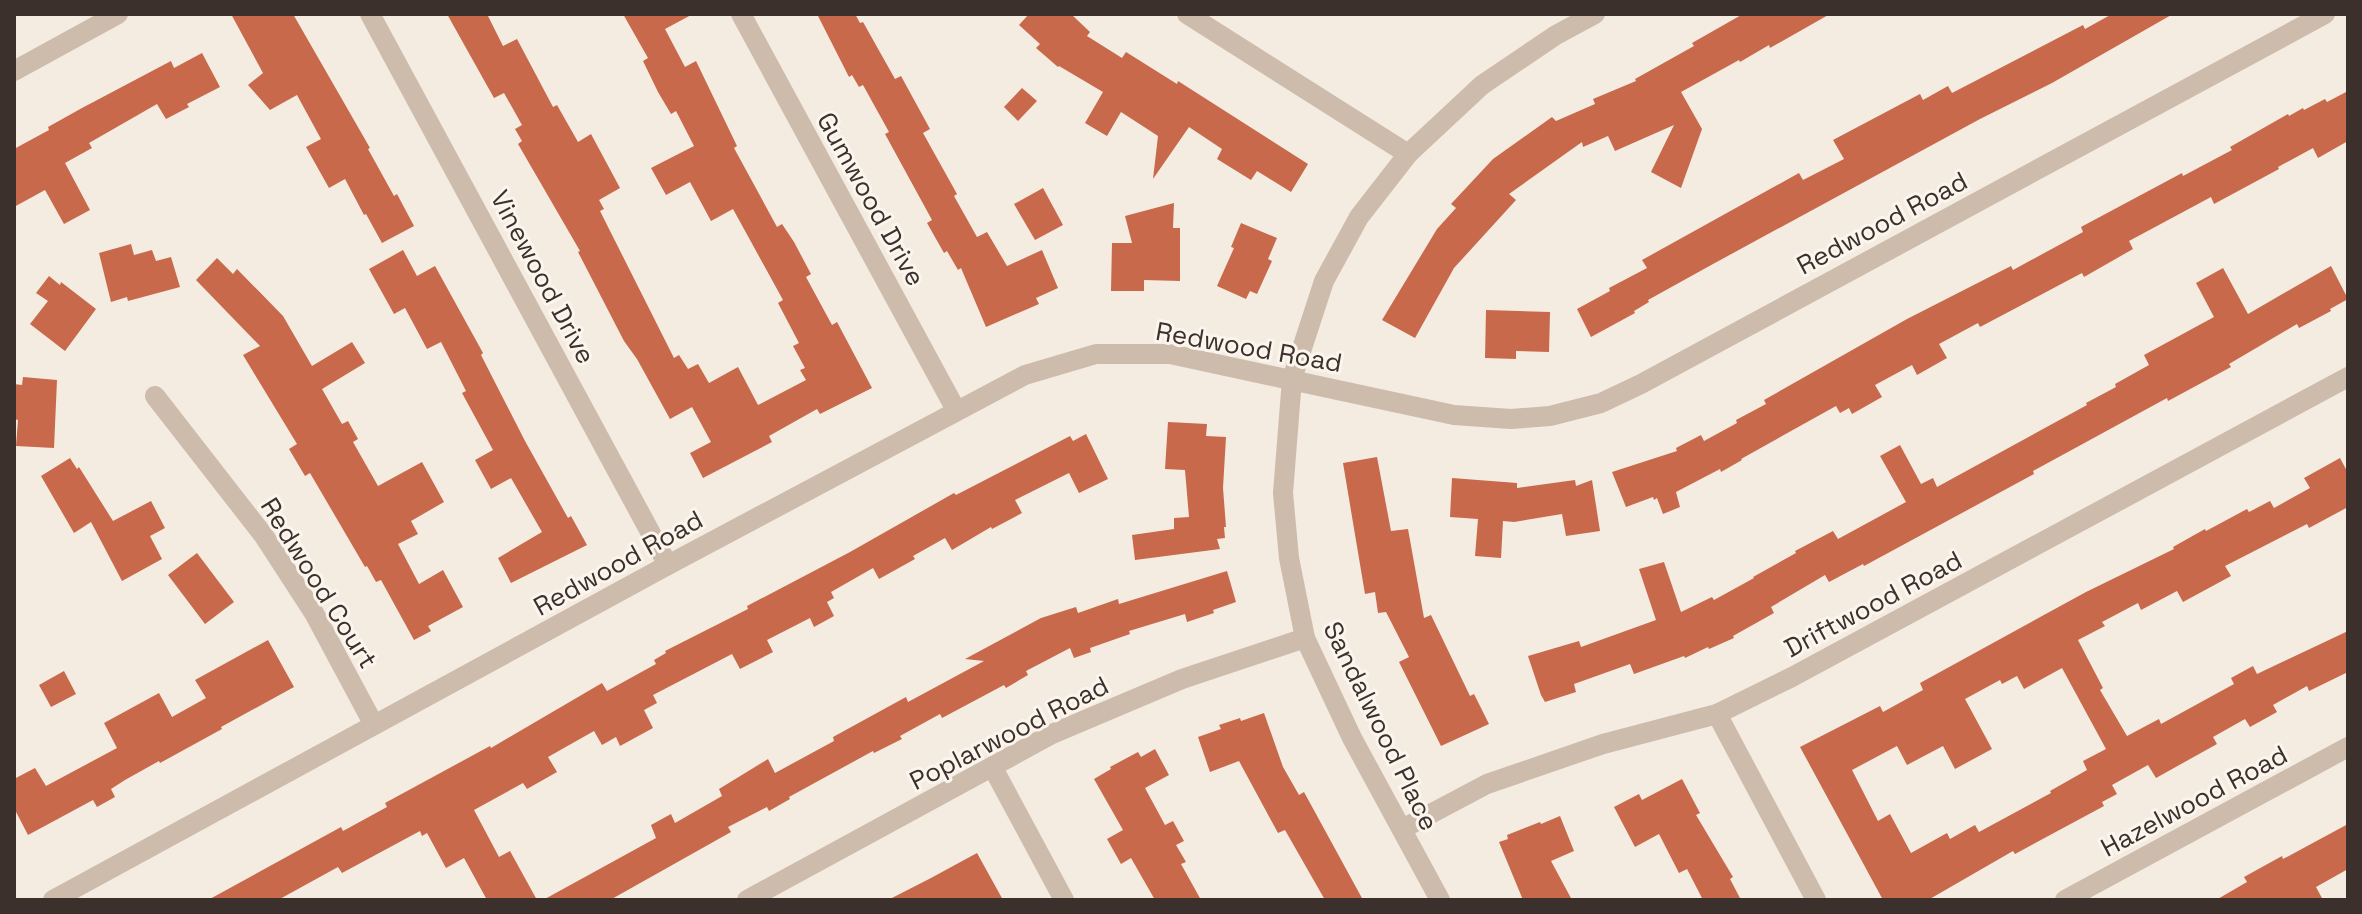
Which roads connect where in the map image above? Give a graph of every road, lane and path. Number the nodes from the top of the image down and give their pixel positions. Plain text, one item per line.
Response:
1 (118, 14) edge
2 (370, 14) edge
3 (741, 14) edge
4 (1187, 14) edge
5 (1595, 14) edge
6 (2325, 14) edge
7 (14, 71) edge
8 (1408, 154) junction
9 (2348, 377) edge
10 (1292, 379) junction
11 (155, 396) dead end
12 (956, 410) junction
13 (668, 565) junction
14 (1305, 638) junction
15 (1717, 714) junction
16 (374, 725) junction
17 (2348, 747) edge
18 (993, 768) junction
19 (1402, 829) junction
20 (53, 900) edge
21 (747, 900) edge
22 (1064, 900) edge
23 (1440, 900) edge
24 (1816, 900) edge
25 (2065, 900) edge

1 - 7 street
2 - 13 street, Vinewood Drive
3 - 12 street, Gumwood Drive
4 - 8 street
5 - 8 street, Sandalwood Place
6 - 10 street, Redwood Road
8 - 10 street, Sandalwood Place
9 - 15 street, Driftwood Road
10 - 12 street, Redwood Road
10 - 14 street, Sandalwood Place
11 - 16 street, Redwood Court
12 - 13 street, Redwood Road
13 - 16 street, Redwood Road
14 - 18 street, Poplarwood Road
14 - 19 street, Sandalwood Place
15 - 19 street, Driftwood Road
15 - 24 street
16 - 20 street, Redwood Road
17 - 25 street, Hazelwood Road
18 - 21 street, Poplarwood Road
18 - 22 street
19 - 23 street, Sandalwood Place

